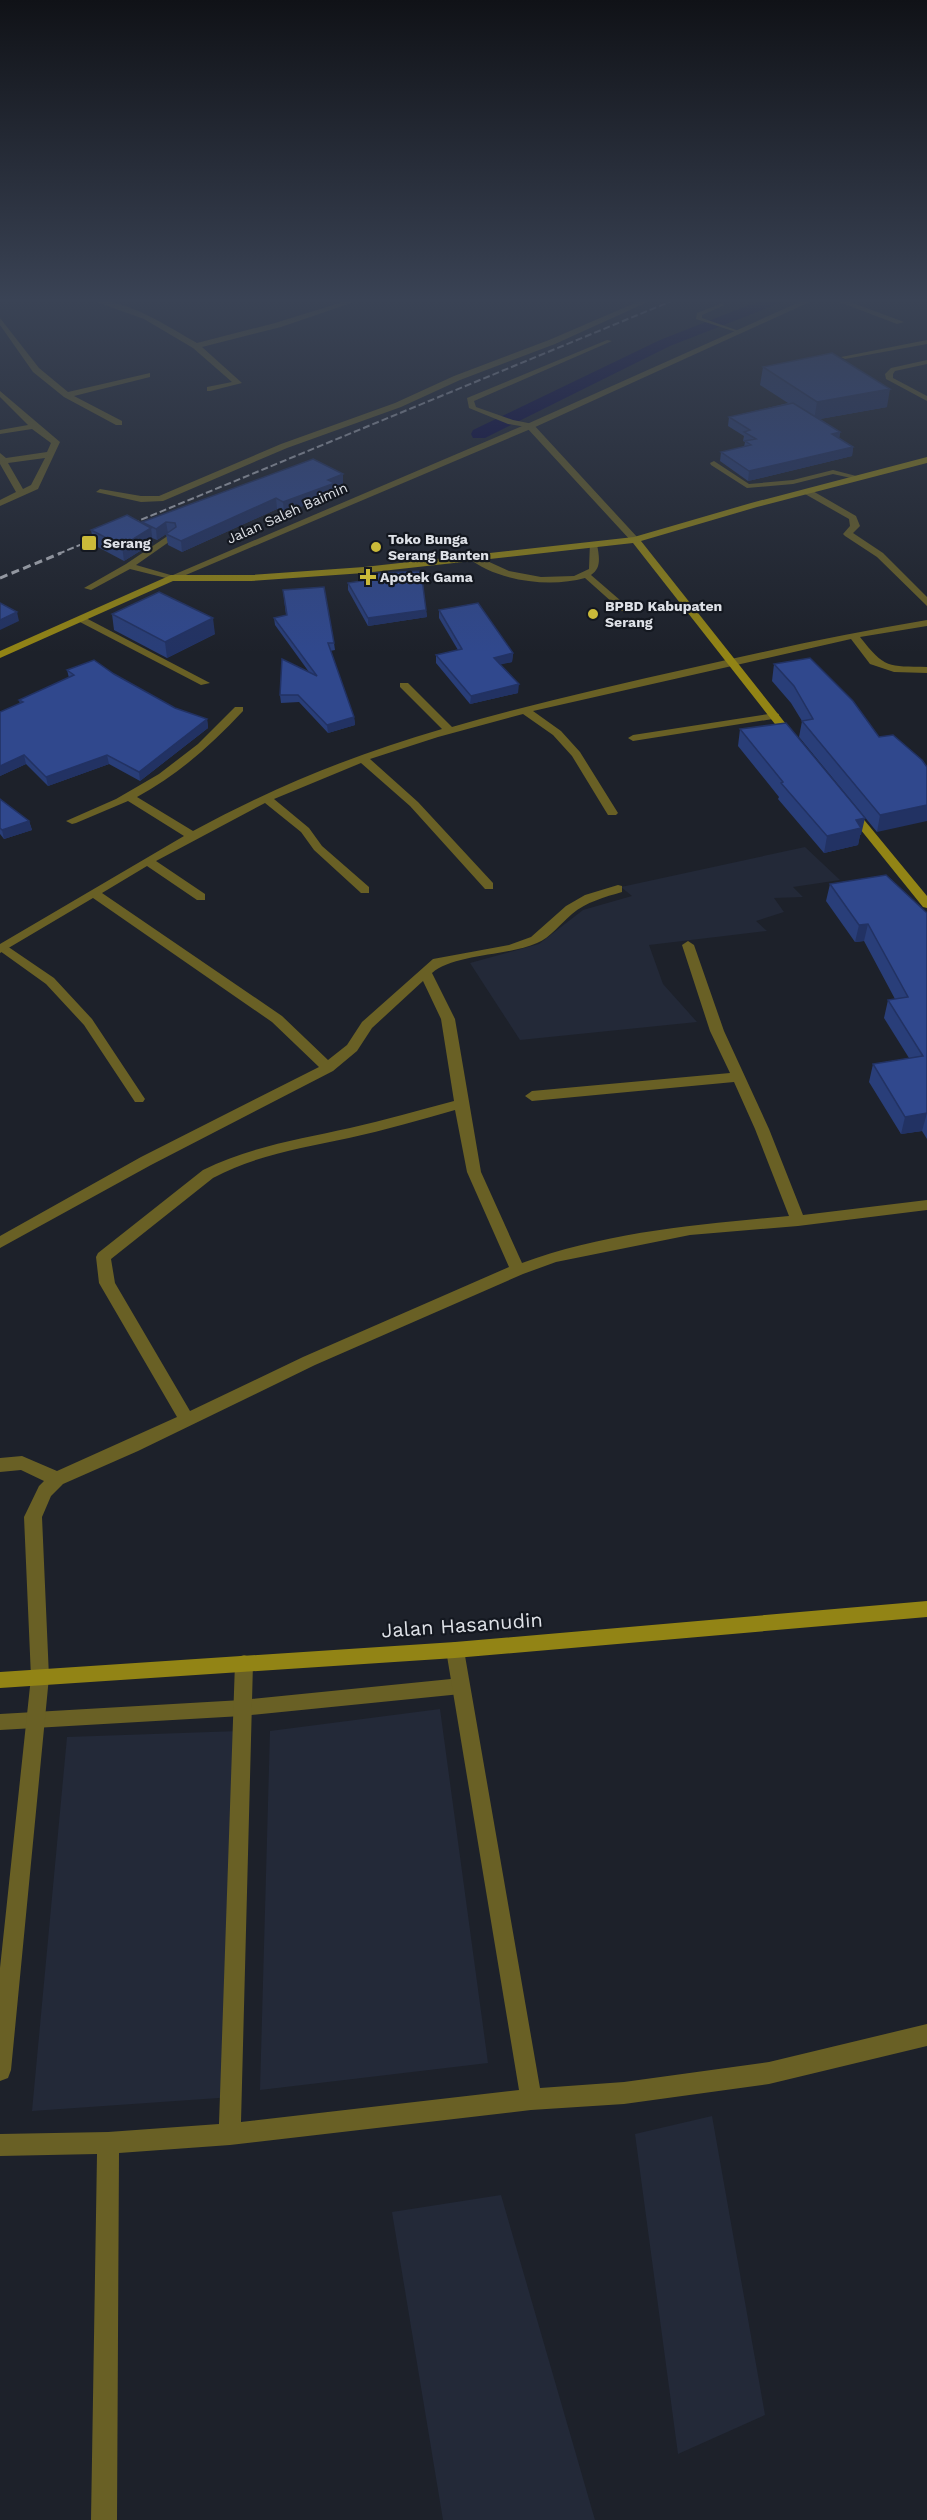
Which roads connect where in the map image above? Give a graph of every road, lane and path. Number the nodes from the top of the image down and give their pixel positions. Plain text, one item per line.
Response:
1 (24, 418) edge
2 (109, 418) edge
3 (363, 418) edge
4 (500, 418) edge
5 (548, 418) edge
6 (119, 423) dead end
7 (34, 426) junction
8 (530, 426) junction
9 (0, 432) edge
10 (51, 454) junction
11 (2, 458) edge
12 (927, 460) edge
13 (714, 463) dead end
14 (860, 478) junction
15 (793, 482) junction
16 (100, 492) dead end
17 (808, 492) junction
18 (21, 493) junction
19 (0, 503) edge
20 (172, 537) edge
21 (635, 540) junction
22 (593, 544) junction
23 (471, 556) junction
24 (129, 566) junction
25 (586, 576) junction
26 (171, 578) junction
27 (88, 588) dead end
28 (927, 603) edge
29 (625, 609) dead end
30 (81, 619) junction
31 (927, 623) edge
32 (853, 634) junction
33 (0, 655) edge
34 (732, 661) junction
35 (927, 670) edge
36 (205, 683) dead end
37 (404, 685) dead end
38 (239, 709) dead end
39 (526, 711) junction
40 (775, 716) junction
41 (450, 731) junction
42 (633, 738) dead end
43 (803, 753) edge
44 (362, 758) junction
45 (129, 798) junction
46 (266, 798) junction
47 (848, 807) edge
48 (612, 813) dead end
49 (72, 821) dead end
50 (193, 836) junction
51 (149, 862) junction
52 (489, 886) dead end
53 (618, 889) dead end
54 (365, 890) dead end
55 (95, 894) junction
56 (201, 897) dead end
57 (927, 904) edge
58 (688, 945) dead end
59 (1, 949) edge
60 (424, 972) junction
61 (328, 1068) junction
62 (738, 1077) junction
63 (532, 1096) dead end
64 (139, 1099) dead end
65 (461, 1104) junction
66 (927, 1204) edge
67 (798, 1221) junction
68 (0, 1243) edge
69 (518, 1270) junction
70 (187, 1420) junction
71 (0, 1465) edge
72 (57, 1479) junction
73 (927, 1609) edge
74 (455, 1650) junction
75 (244, 1663) junction
76 (40, 1677) junction
77 (0, 1680) edge
78 (461, 1686) junction
79 (242, 1708) junction
80 (36, 1720) junction
81 (0, 1722) edge
82 (927, 2035) edge
83 (0, 2070) edge
84 (531, 2099) junction
85 (230, 2134) junction
86 (108, 2143) junction
87 (0, 2145) edge
88 (104, 2520) edge

1 - 7 street
2 - 6 street
3 - 16 street
4 - 8 lane
5 - 8 street, Jalan Saleh Baimin
7 - 9 street
7 - 10 street
8 - 21 street
8 - 26 street, Jalan Saleh Baimin
10 - 11 street
10 - 18 street
11 - 18 street
12 - 14 main road
13 - 15 lane
14 - 15 lane
14 - 17 main road
15 - 17 lane
17 - 21 main road
17 - 28 street
18 - 19 street
20 - 24 lane
21 - 22 main road
21 - 34 main road
22 - 23 main road
22 - 25 lane
23 - 25 lane
23 - 26 main road
24 - 26 lane
24 - 27 lane
25 - 29 lane
26 - 30 main road
30 - 33 main road
30 - 36 street
31 - 32 street
32 - 34 street
32 - 35 street
34 - 39 street
34 - 40 main road
37 - 41 street
38 - 45 street
39 - 41 street
39 - 48 street
40 - 42 street
40 - 43 main road
41 - 44 street
44 - 46 street
44 - 52 street
45 - 49 street
45 - 50 street
46 - 50 street
46 - 54 street
47 - 57 main road
50 - 51 street
51 - 55 street
51 - 56 street
53 - 60 street
55 - 59 street
55 - 61 street
58 - 62 street
59 - 64 lane
60 - 61 street
60 - 65 street
61 - 68 street
62 - 63 street
62 - 67 street
65 - 69 street
65 - 70 street
66 - 67 street
67 - 69 street
69 - 70 street
70 - 72 street
71 - 72 street
72 - 76 street
73 - 74 main road, Jalan Hasanudin
74 - 75 main road, Jalan Hasanudin
74 - 78 street
75 - 76 main road, Jalan Hasanudin
75 - 79 street
76 - 77 main road, Jalan Hasanudin
76 - 80 street
78 - 79 lane
78 - 84 street
79 - 80 lane
79 - 85 street
80 - 81 lane
80 - 83 street
82 - 84 street
84 - 85 street
85 - 86 street
86 - 87 street
86 - 88 street

